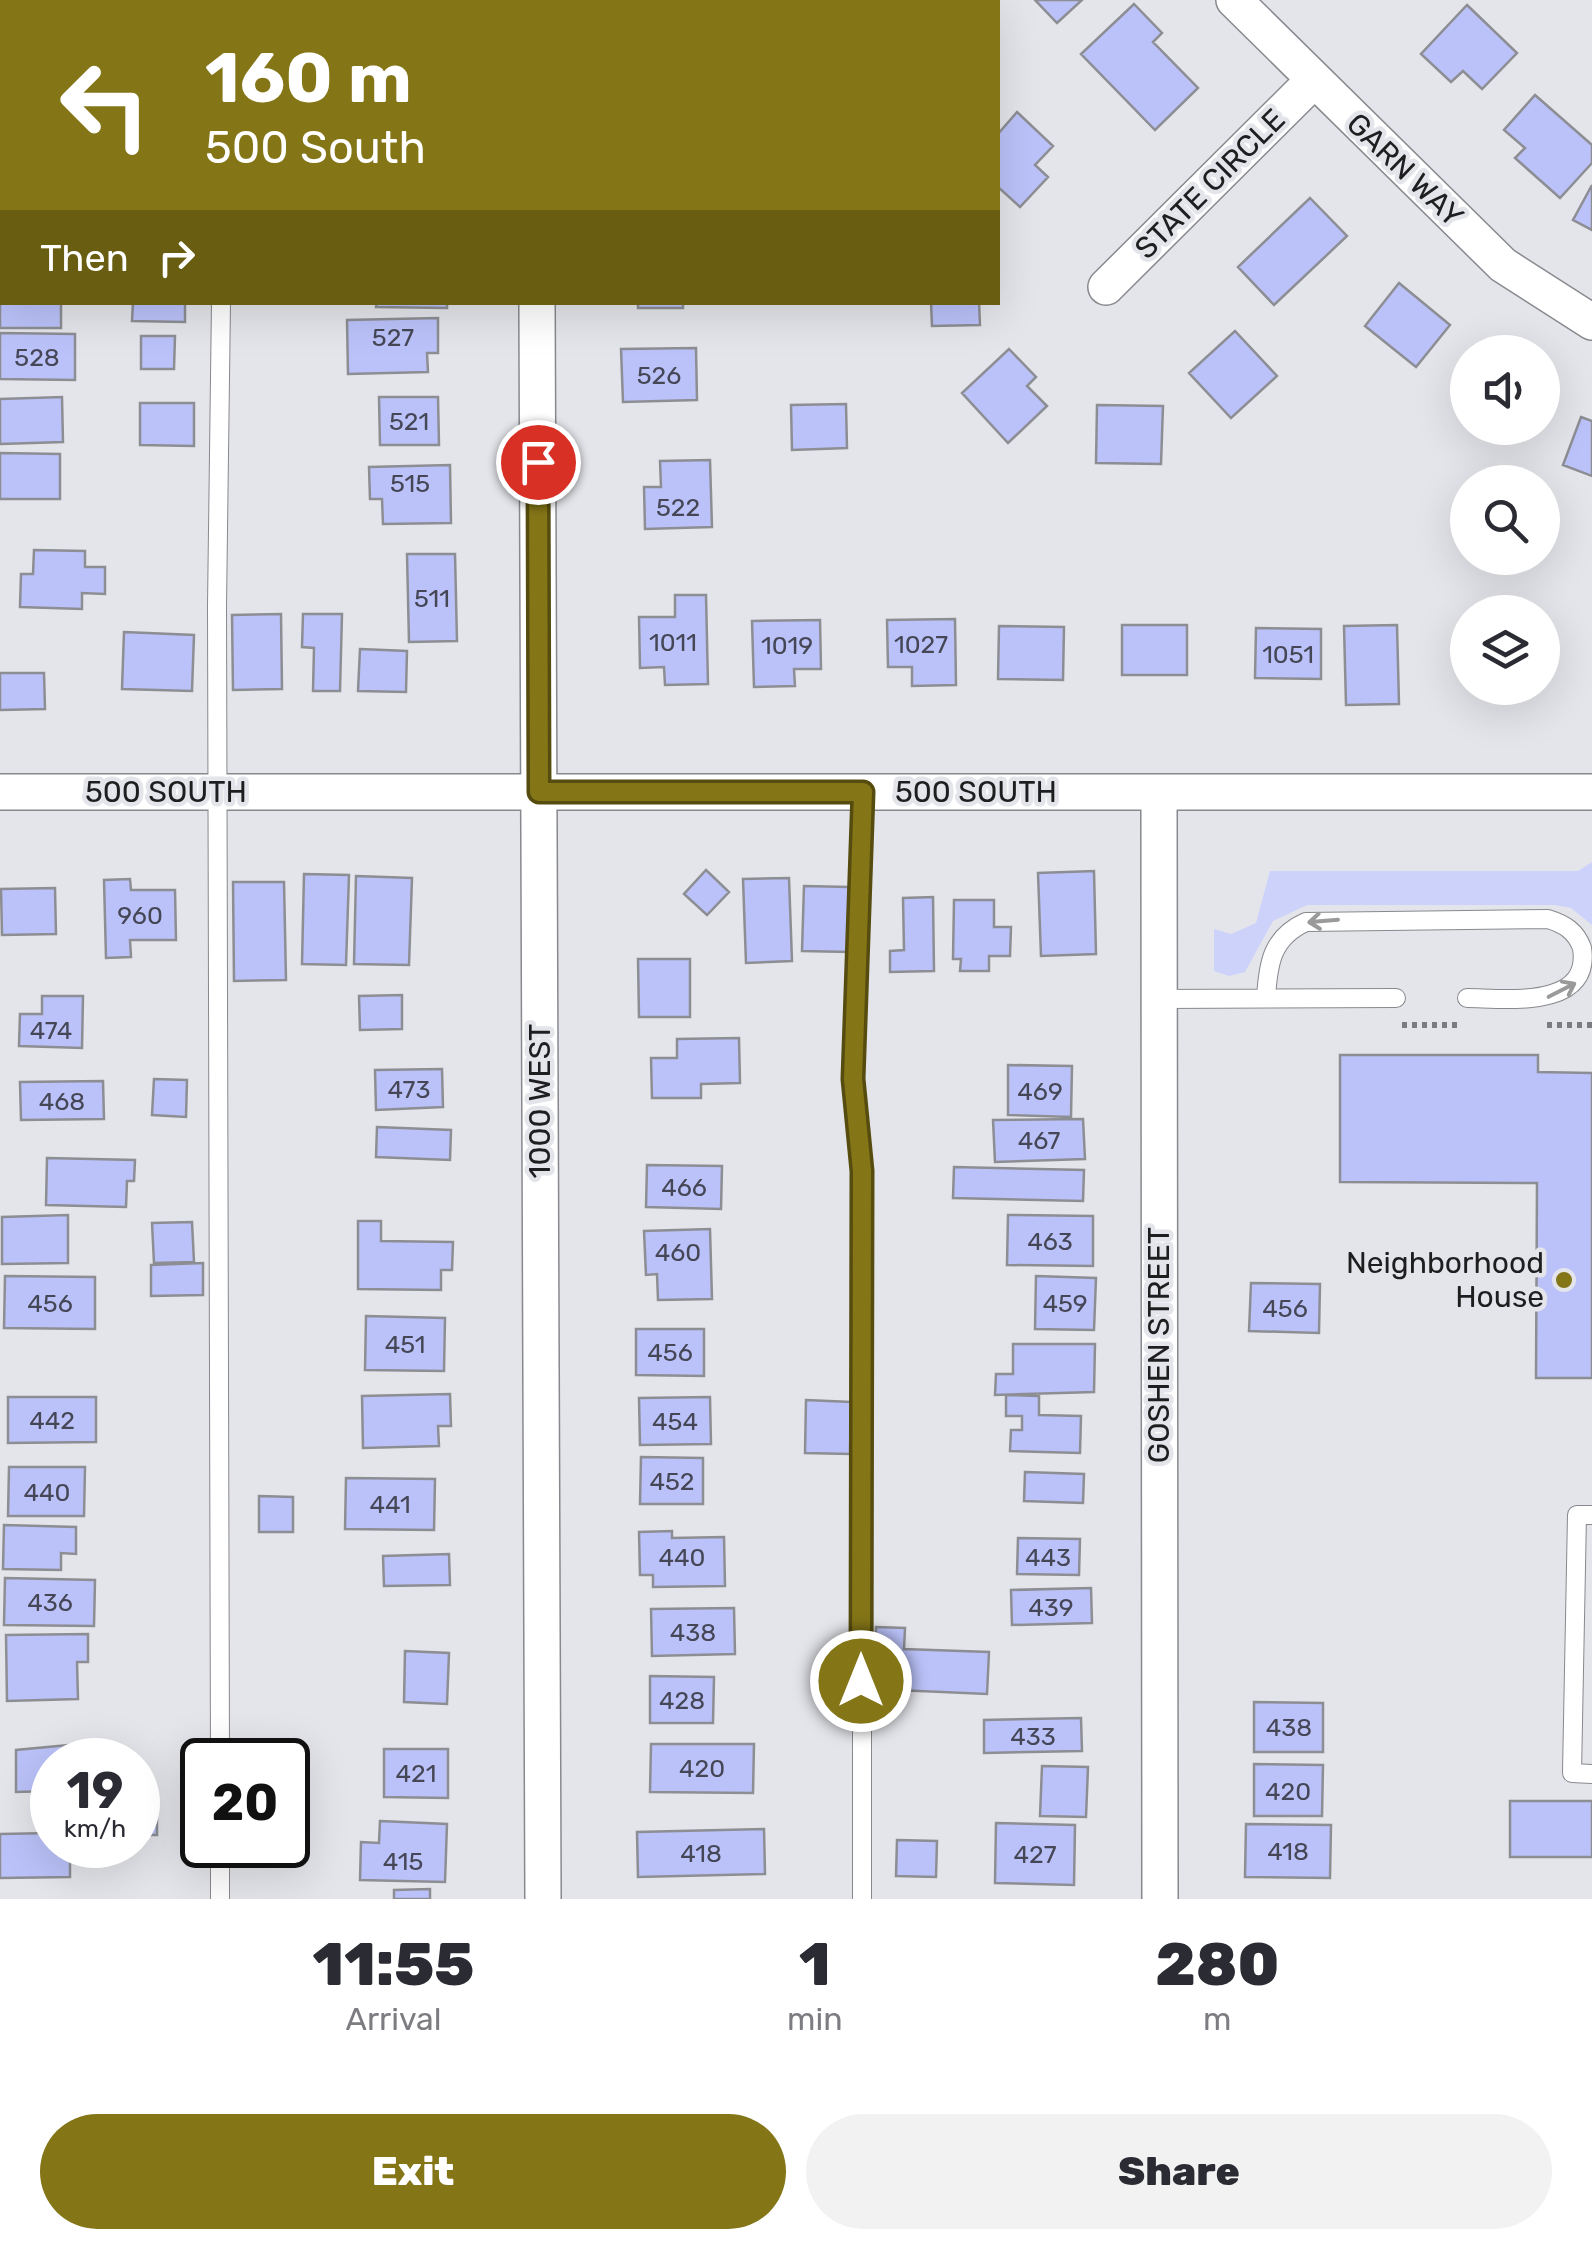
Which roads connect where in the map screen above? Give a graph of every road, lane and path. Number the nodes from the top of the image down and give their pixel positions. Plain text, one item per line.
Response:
1 (1234, 0) edge
2 (1314, 80) junction
3 (1106, 287) dead end
4 (221, 305) edge
5 (537, 305) edge
6 (1592, 322) edge
7 (0, 792) edge
8 (218, 792) junction
9 (539, 792) junction
10 (863, 792) junction
11 (1159, 792) junction
12 (1592, 792) edge
13 (1266, 998) junction
14 (1396, 998) dead end
15 (1467, 998) dead end
16 (1159, 999) junction
17 (1592, 1515) edge
18 (220, 1738) edge
19 (1592, 1774) edge
20 (220, 1868) edge
21 (220, 1899) edge
22 (543, 1899) edge
23 (862, 1899) edge
24 (1160, 1899) edge

1 - 2 street, GARN WAY
2 - 3 street, STATE CIRCLE
2 - 6 street, GARN WAY
4 - 8 lane
5 - 9 street, 1000 WEST
7 - 8 street, 500 SOUTH
8 - 9 street, 500 SOUTH
8 - 18 lane
9 - 10 street, 500 SOUTH
9 - 22 street, 1000 WEST
10 - 11 street, 500 SOUTH
10 - 23 lane
11 - 12 street, 500 SOUTH
11 - 16 street, GOSHEN STREET
13 - 14 lane
15 -> 13 lane
13 - 16 lane
16 - 24 street, GOSHEN STREET
17 - 19 lane
20 - 21 lane

